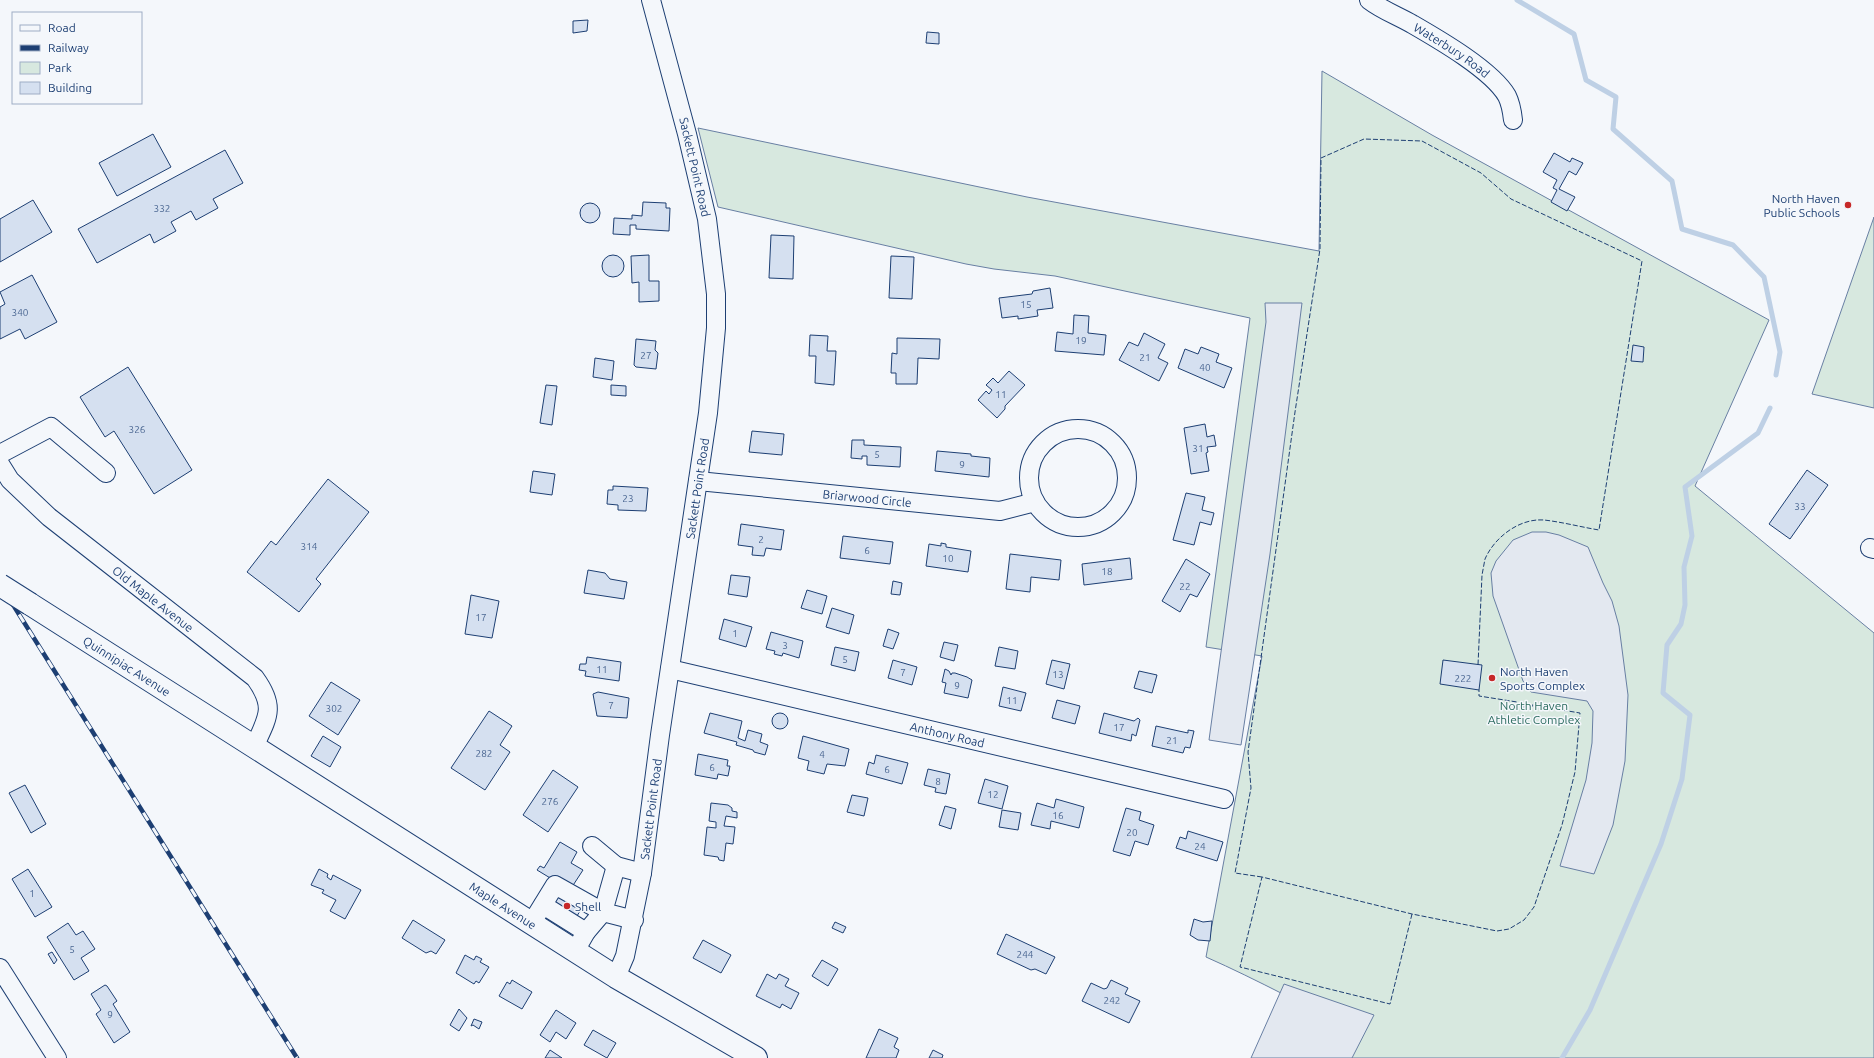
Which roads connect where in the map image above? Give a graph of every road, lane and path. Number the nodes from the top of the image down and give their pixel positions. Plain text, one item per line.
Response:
1 (651, 0) edge
2 (1369, 0) edge
3 (1513, 120) dead end
4 (0, 454) edge
5 (0, 464) edge
6 (106, 473) dead end
7 (698, 481) junction
8 (1035, 502) junction
9 (0, 585) edge
10 (670, 668) junction
11 (254, 747) junction
12 (1224, 799) dead end
13 (592, 846) dead end
14 (616, 866) junction
15 (642, 873) junction
16 (543, 905) junction
17 (603, 912) junction
18 (634, 920) junction
19 (531, 924) junction
20 (586, 932) junction
21 (575, 952) junction
22 (0, 968) edge
23 (616, 977) junction
24 (57, 1058) edge
25 (756, 1058) edge

1 - 7 street, Sackett Point Road
2 - 3 street, Waterbury Road
4 - 6 street
5 - 11 street, Old Maple Avenue
7 - 8 street, Briarwood Circle
7 - 10 street, Sackett Point Road
8 - 8 street
9 - 11 main road, Quinnipiac Avenue, bridge
10 - 12 street, Anthony Road
10 - 15 street, Sackett Point Road
11 - 19 main road, Maple Avenue
13 - 14 street
14 - 15 street
14 - 17 street
15 - 18 street, Sackett Point Road
16 - 17 street
16 - 19 street
16 - 20 street
17 - 18 street
17 - 20 street
18 - 23 street, Sackett Point Road
19 - 21 main road, Maple Avenue
20 - 21 street
21 - 23 main road, Maple Avenue
22 - 24 street
23 - 25 main road, Maple Avenue

